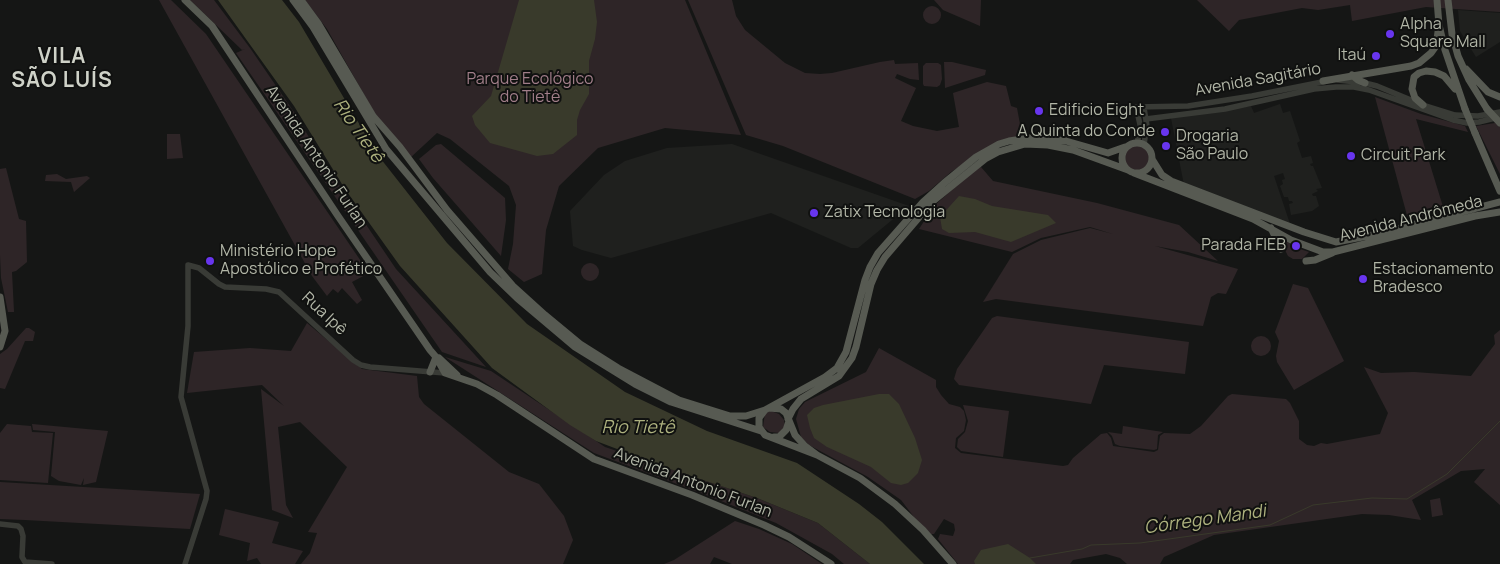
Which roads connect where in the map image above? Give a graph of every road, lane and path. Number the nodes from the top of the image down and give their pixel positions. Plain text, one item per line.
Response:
1 (184, 0) edge
2 (294, 0) edge
3 (301, 0) edge
4 (1437, 0) edge
5 (1448, 0) edge
6 (1439, 26) junction
7 (1463, 66) junction
8 (1352, 76) junction
9 (1323, 81) junction
10 (1365, 83) junction
11 (1314, 86) junction
12 (1500, 97) edge
13 (1462, 101) junction
14 (1423, 105) junction
15 (1144, 108) junction
16 (1500, 112) edge
17 (1500, 117) edge
18 (1146, 119) junction
19 (1500, 123) edge
20 (395, 141) junction
21 (1140, 143) junction
22 (1125, 147) junction
23 (386, 148) junction
24 (1152, 159) junction
25 (411, 163) junction
26 (402, 168) junction
27 (1131, 172) junction
28 (1500, 191) edge
29 (1498, 203) edge
30 (1500, 212) edge
31 (1460, 213) junction
32 (1457, 221) junction
33 (1271, 228) junction
34 (1410, 229) junction
35 (1399, 232) junction
36 (1281, 249) dead end
37 (1333, 252) junction
38 (1306, 261) dead end
39 (0, 297) edge
40 (1, 344) edge
41 (430, 350) junction
42 (436, 356) junction
43 (430, 372) junction
44 (445, 373) junction
45 (462, 378) junction
46 (767, 409) junction
47 (789, 420) junction
48 (761, 431) junction
49 (774, 438) junction
50 (817, 455) junction
51 (0, 524) edge
52 (52, 564) edge
53 (185, 564) edge
54 (831, 564) edge
55 (953, 564) edge

1 - 41 main road, Avenida Antonio Furlan
2 - 23 main road
3 - 20 main road
4 - 6 main road
5 - 7 main road
6 - 8 main road
6 - 13 main road
7 - 12 main road
7 - 19 main road, bridge
8 - 9 main road
8 - 10 main road
9 - 10 street, Avenida Sagitário
9 - 11 street, Avenida Sagitário
10 - 14 street, Avenida Sagitário
11 - 15 street, Avenida Sagitário
11 - 17 street, Avenida Sagitário
11 - 18 street, Avenida Sagitário
13 - 14 main road
13 - 28 main road, bridge
14 - 16 street, Avenida Sagitário
15 - 18 street
15 - 21 street, Avenida Sagitário
18 - 21 street
20 - 23 main road
20 - 25 main road
21 - 22 main road
21 - 24 main road
22 - 27 main road
22 - 46 main road
23 - 26 main road
24 - 27 main road
24 - 35 main road, Avenida Andrômeda
25 - 26 main road
25 - 46 main road
26 - 48 main road
27 - 33 main road, Avenida Andrômeda
27 - 47 main road, Avenida Andrômeda
29 - 31 main road, Avenida Andrômeda
30 - 32 main road, Avenida Andrômeda
31 - 32 main road
31 - 34 main road, Avenida Andrômeda
32 - 34 main road, Avenida Andrômeda
33 - 36 main road
33 - 37 main road, Avenida Andrômeda
34 - 35 main road, Avenida Andrômeda
35 - 37 main road, Avenida Andrômeda
37 - 38 main road
39 - 40 main road
41 - 42 main road, Avenida Antonio Furlan
41 - 45 main road
42 - 43 main road
42 - 44 main road, Avenida Antonio Furlan
43 - 44 street, Rua Ipê
43 - 53 street, Rua Ipê
44 - 45 main road, Avenida Antonio Furlan
45 - 54 main road, Avenida Antonio Furlan
46 - 47 main road
46 - 48 main road
47 - 49 main road
47 - 50 main road
48 - 49 main road
49 - 50 main road
50 - 55 main road
51 - 52 street

